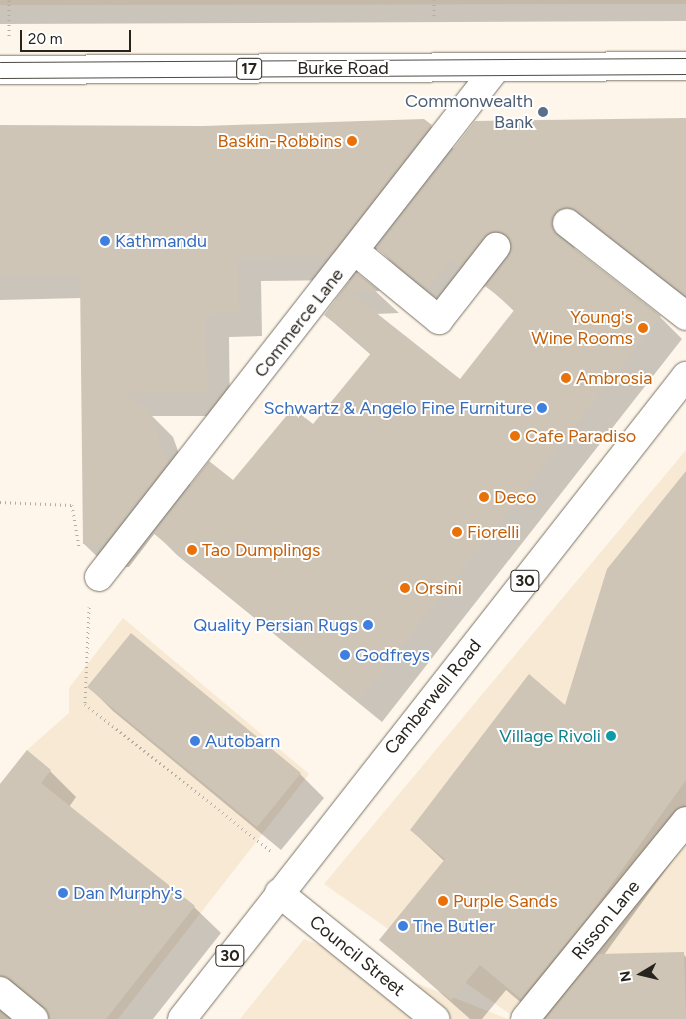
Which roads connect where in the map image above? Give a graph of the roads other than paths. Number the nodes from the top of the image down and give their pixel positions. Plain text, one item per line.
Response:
1 (686, 66) edge
2 (497, 67) junction
3 (0, 70) edge
4 (567, 223) dead end
5 (496, 247) dead end
6 (355, 251) junction
7 (686, 316) edge
8 (686, 376) edge
9 (94, 589) road end
10 (686, 821) edge
11 (279, 894) junction
12 (0, 991) edge
13 (34, 1019) edge
14 (182, 1019) edge
15 (435, 1019) edge
16 (525, 1019) edge

1 - 2 main road, Burke Road / 17
2 - 3 main road, Burke Road / 17
2 - 6 main road, Commerce Lane
4 - 7 main road
5 - 6 main road
6 - 9 main road, Commerce Lane
8 - 11 main road, Camberwell Road / 30
10 - 16 main road, Risson Lane
11 - 14 main road, Camberwell Road / 30
11 - 15 main road, Council Street
12 - 13 main road

